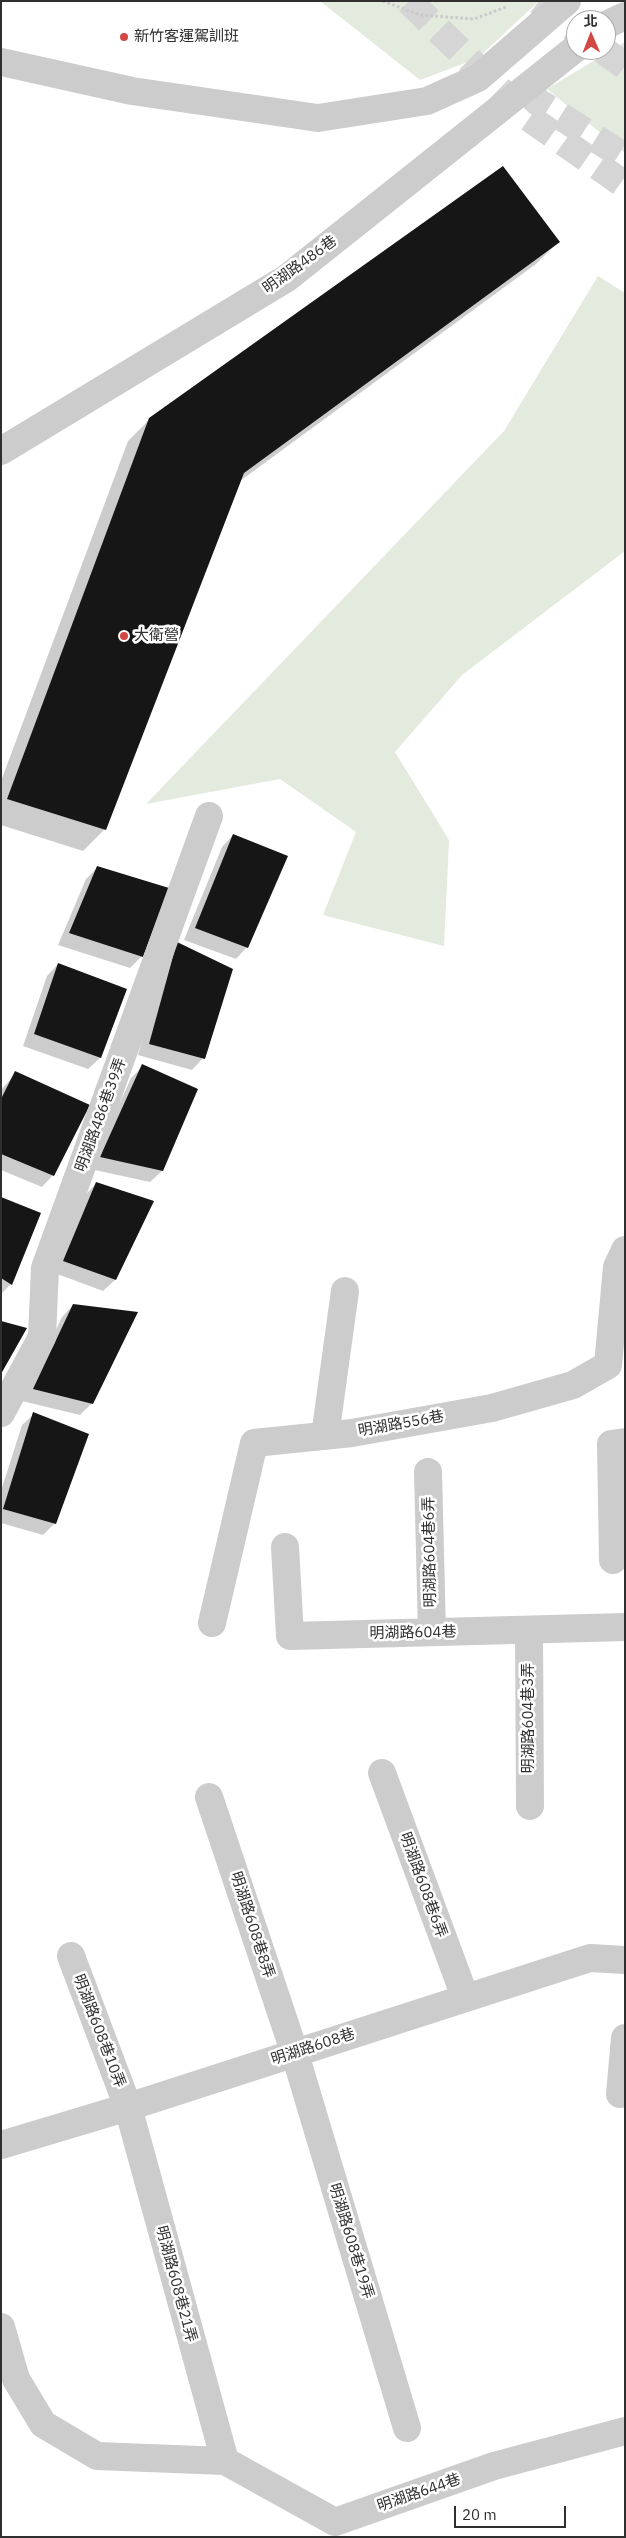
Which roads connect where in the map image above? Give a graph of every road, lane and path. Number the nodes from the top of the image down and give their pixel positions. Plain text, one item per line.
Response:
1 (383, 1) edge
2 (567, 1) edge
3 (512, 5) dead end
4 (566, 56) edge
5 (1, 62) edge
6 (1, 451) edge
7 (209, 816) dead end
8 (625, 1250) edge
9 (345, 1291) dead end
10 (1, 1412) edge
11 (325, 1436) junction
12 (625, 1442) edge
13 (428, 1472) dead end
14 (285, 1547) dead end
15 (613, 1560) dead end
16 (212, 1623) dead end
17 (625, 1627) edge
18 (529, 1630) junction
19 (432, 1632) junction
20 (382, 1773) dead end
21 (210, 1798) dead end
22 (530, 1806) dead end
23 (71, 1956) dead end
24 (625, 1960) edge
25 (464, 1996) junction
26 (625, 2038) edge
27 (295, 2054) junction
28 (620, 2094) dead end
29 (128, 2107) junction
30 (1, 2145) edge
31 (1, 2327) edge
32 (408, 2428) dead end
33 (625, 2431) edge
34 (225, 2461) junction

1 - 3 path
2 - 5 lane
4 - 6 lane, 明湖路486巷
7 - 10 lane, 明湖路486巷39弄
8 - 11 lane, 明湖路556巷
9 - 11 lane
11 - 16 lane, 明湖路556巷
12 - 15 lane
13 - 19 lane, 明湖路604巷6弄
14 - 19 lane, 明湖路604巷
17 - 18 lane, 明湖路604巷
18 - 19 lane, 明湖路604巷
18 - 22 lane, 明湖路604巷3弄
20 - 25 lane, 明湖路608巷6弄
21 - 27 lane, 明湖路608巷8弄
23 - 29 lane, 明湖路608巷10弄
24 - 25 lane, 明湖路608巷
25 - 27 lane, 明湖路608巷
26 - 28 lane
27 - 29 lane, 明湖路608巷
27 - 32 lane, 明湖路608巷19弄
29 - 30 lane, 明湖路608巷
29 - 34 lane, 明湖路608巷21弄
31 - 34 lane
33 - 34 lane, 明湖路644巷

